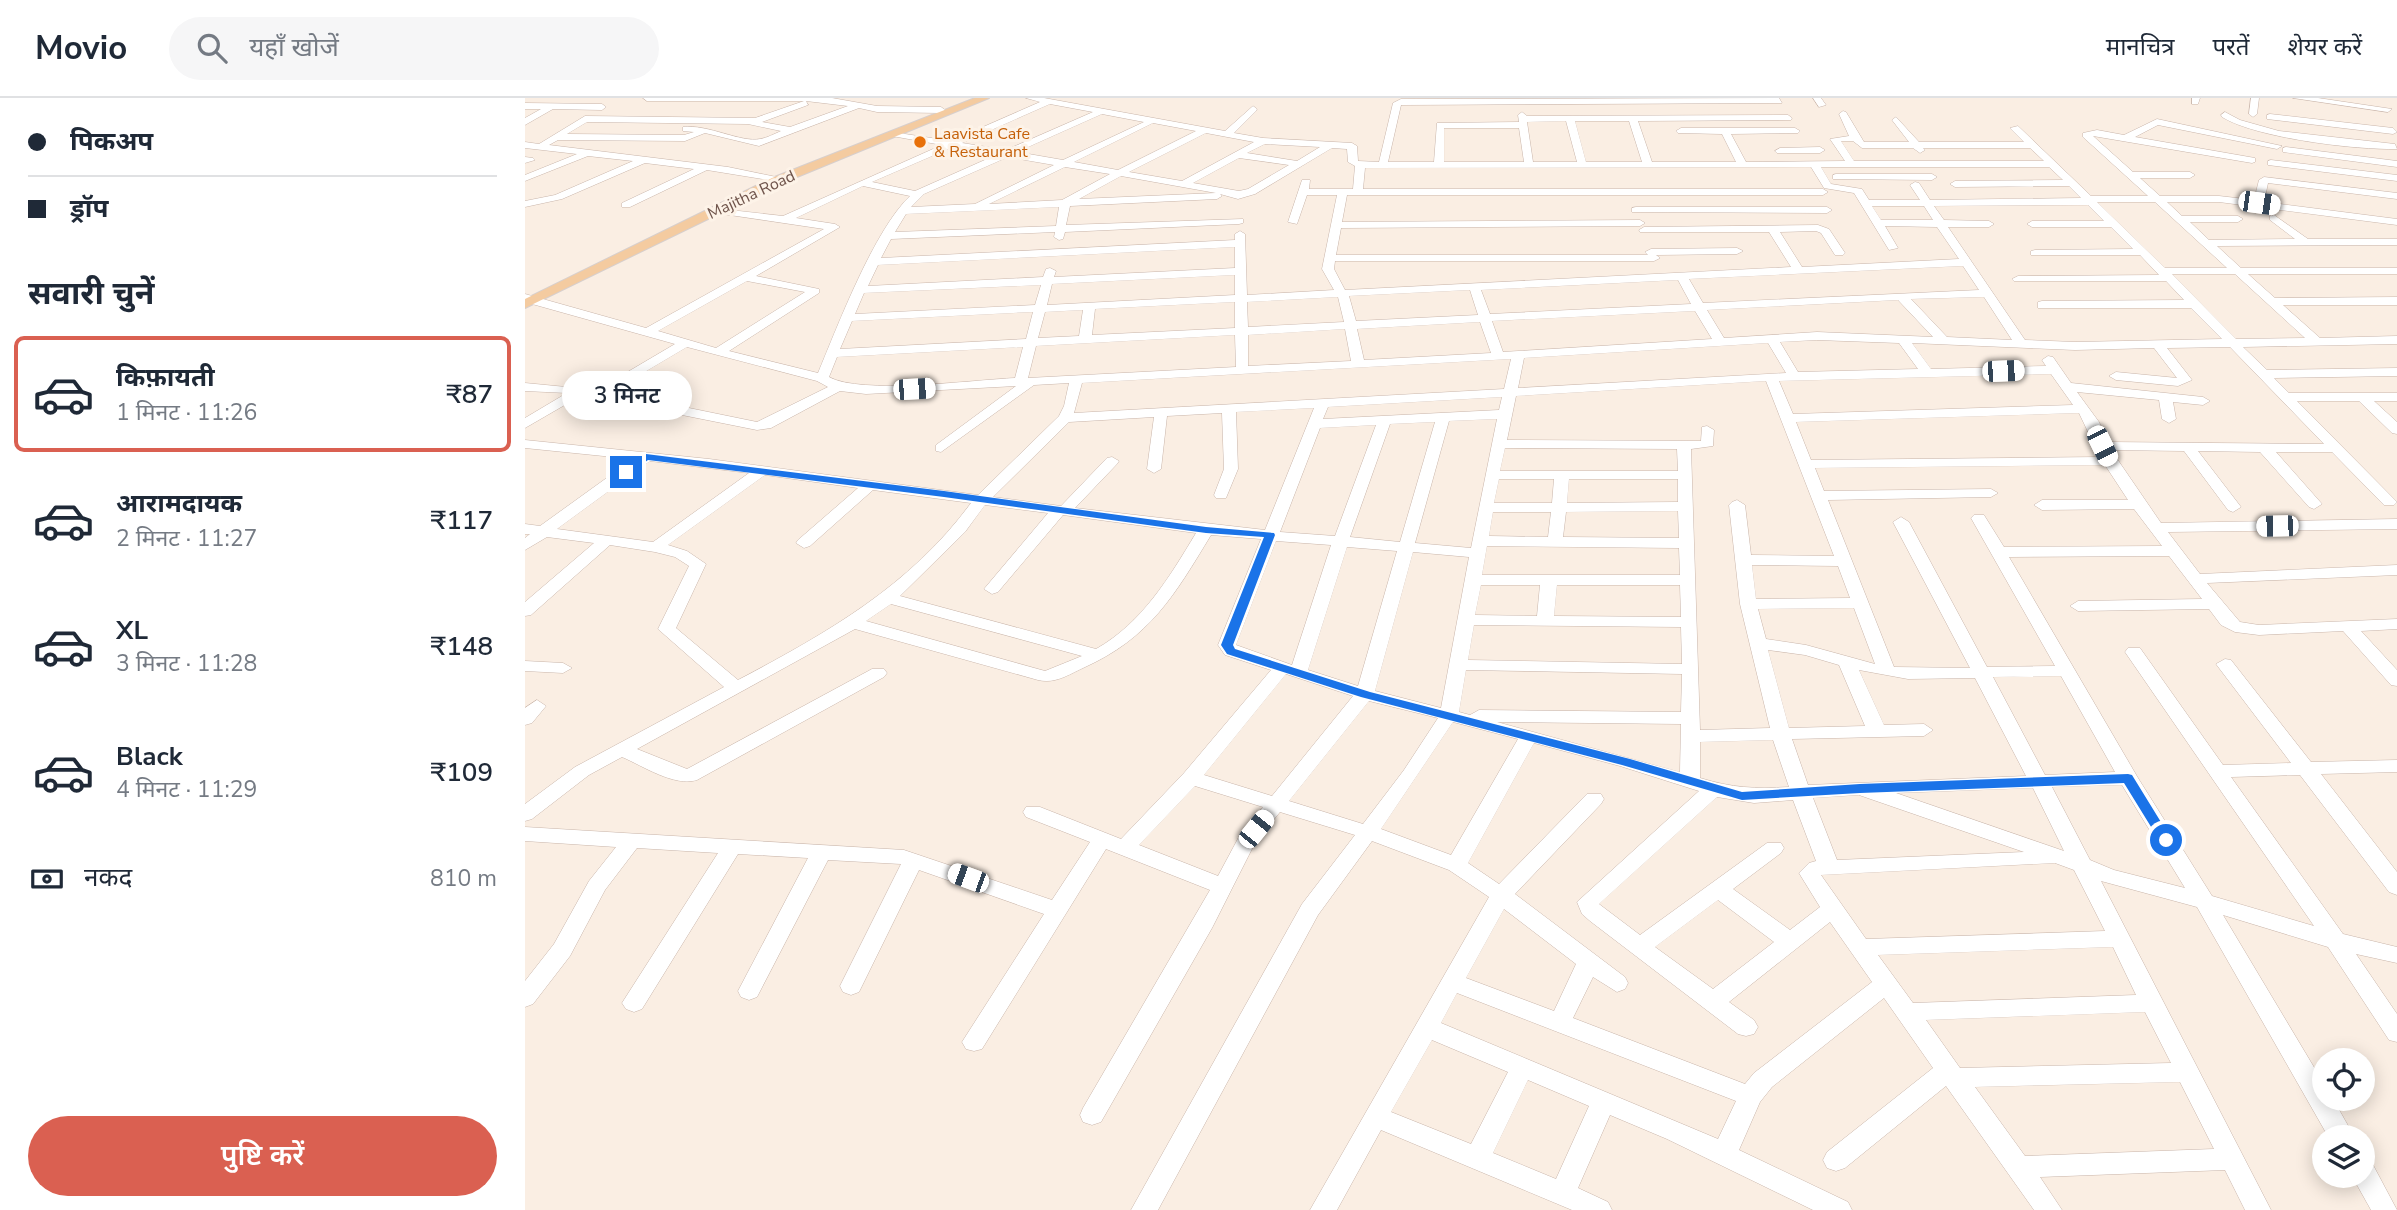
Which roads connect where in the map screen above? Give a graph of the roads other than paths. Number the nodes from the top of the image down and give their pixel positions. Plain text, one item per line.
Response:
1 (565, 98) edge
2 (693, 98) edge
3 (818, 98) edge
4 (880, 98) edge
5 (971, 98) edge
6 (984, 98) edge
7 (1030, 98) edge
8 (2255, 98) edge
9 (2297, 98) edge
10 (2361, 98) edge
11 (1520, 100) edge
12 (1573, 100) edge
13 (1613, 100) edge
14 (1666, 100) edge
15 (1720, 100) edge
16 (1778, 100) edge
17 (1048, 102) junction
18 (1649, 102) junction
19 (603, 103) edge
20 (645, 103) edge
21 (525, 106) edge
22 (552, 106) junction
23 (857, 106) junction
24 (616, 107) dead end
25 (795, 107) junction
26 (1253, 109) dead end
27 (941, 110) junction
28 (2393, 110) edge
29 (1098, 113) junction
30 (1441, 113) dead end
31 (1843, 114) dead end
32 (2253, 114) dead end
33 (2225, 115) dead end
34 (2270, 117) dead end
35 (1570, 118) junction
36 (1633, 118) junction
37 (1654, 118) junction
38 (1674, 118) junction
39 (1789, 118) junction
40 (585, 119) junction
41 (682, 120) junction
42 (1896, 120) dead end
43 (755, 121) junction
44 (2086, 121) dead end
45 (525, 122) edge
46 (1150, 122) junction
47 (1524, 122) junction
48 (1440, 125) junction
49 (2015, 128) dead end
50 (791, 130) junction
51 (1681, 131) junction
52 (1725, 131) junction
53 (1769, 131) junction
54 (2206, 131) junction
55 (2393, 131) junction
56 (703, 132) junction
57 (1202, 132) junction
58 (2097, 133) junction
59 (895, 134) junction
60 (558, 136) junction
61 (1225, 136) junction
62 (685, 138) junction
63 (1855, 138) junction
64 (2125, 138) junction
65 (1263, 141) junction
66 (2255, 141) junction
67 (1686, 142) dead end
68 (950, 144) junction
69 (525, 145) edge
70 (1330, 145) junction
71 (1916, 145) junction
72 (2033, 145) junction
73 (2396, 147) edge
74 (540, 148) junction
75 (2176, 148) junction
76 (1820, 150) dead end
77 (1780, 151) junction
78 (1007, 153) junction
79 (1691, 153) dead end
80 (587, 154) junction
81 (1239, 155) junction
82 (2232, 157) junction
83 (632, 158) junction
84 (645, 160) junction
85 (2252, 160) dead end
86 (1064, 162) junction
87 (2271, 163) dead end
88 (1299, 164) junction
89 (1383, 164) junction
90 (1529, 164) junction
91 (1582, 164) junction
92 (1648, 164) junction
93 (1697, 164) junction
94 (1742, 164) junction
95 (1786, 164) junction
96 (1814, 164) junction
97 (1851, 164) junction
98 (1931, 164) junction
99 (2051, 164) junction
100 (2397, 164) edge
101 (1360, 165) junction
102 (1439, 165) junction
103 (706, 167) junction
104 (1124, 173) junction
105 (2129, 175) junction
106 (2190, 175) dead end
107 (1822, 177) junction
108 (1932, 177) dead end
109 (525, 178) edge
110 (778, 178) junction
111 (2397, 178) edge
112 (1628, 181) junction
113 (862, 183) junction
114 (1186, 183) junction
115 (2070, 183) junction
116 (1955, 184) dead end
117 (1915, 185) dead end
118 (2328, 188) junction
119 (1343, 192) junction
120 (1358, 192) junction
121 (1823, 192) dead end
122 (916, 194) junction
123 (1238, 195) junction
124 (2397, 196) edge
125 (2155, 198) junction
126 (2088, 201) junction
127 (1927, 202) junction
128 (1065, 203) junction
129 (1866, 203) junction
130 (2259, 203) junction
131 (525, 204) edge
132 (625, 205) dead end
133 (974, 207) junction
134 (1537, 208) junction
135 (716, 210) junction
136 (1636, 210) junction
137 (1826, 210) dead end
138 (902, 211) junction
139 (2329, 213) junction
140 (2274, 218) dead end
141 (2181, 219) junction
142 (2238, 219) dead end
143 (785, 220) junction
144 (1239, 221) junction
145 (1293, 222) dead end
146 (2397, 222) edge
147 (1877, 223) junction
148 (1942, 224) junction
149 (1989, 224) dead end
150 (2032, 224) dead end
151 (2113, 224) junction
152 (1338, 225) junction
153 (1642, 226) junction
154 (1061, 229) junction
155 (1773, 229) junction
156 (887, 236) junction
157 (2305, 242) junction
158 (2397, 242) edge
159 (1240, 243) junction
160 (2206, 243) junction
161 (1893, 248) dead end
162 (1737, 251) dead end
163 (2143, 252) junction
164 (1055, 253) junction
165 (1839, 253) dead end
166 (2035, 253) dead end
167 (1652, 255) junction
168 (1332, 258) junction
169 (875, 262) junction
170 (1968, 262) junction
171 (1241, 271) junction
172 (1799, 271) junction
173 (2239, 271) junction
174 (2397, 271) edge
175 (2165, 274) junction
176 (1660, 276) junction
177 (1681, 276) junction
178 (747, 278) junction
179 (1048, 279) junction
180 (2018, 279) dead end
181 (1474, 286) junction
182 (862, 290) junction
183 (1343, 293) junction
184 (1988, 293) junction
185 (1241, 296) junction
186 (1901, 296) junction
187 (528, 297) edge
188 (2273, 302) junction
189 (2397, 302) edge
190 (2042, 304) dead end
191 (2194, 304) junction
192 (1090, 305) junction
193 (1697, 305) junction
194 (1041, 307) junction
195 (849, 318) junction
196 (1484, 318) junction
197 (1350, 325) junction
198 (1242, 330) junction
199 (648, 332) junction
200 (1771, 338) junction
201 (1902, 338) junction
202 (1085, 339) junction
203 (1942, 340) junction
204 (2397, 340) edge
205 (1719, 341) junction
206 (2316, 341) junction
207 (1033, 342) junction
208 (2231, 342) junction
209 (685, 343) junction
210 (2021, 344) junction
211 (2157, 344) junction
212 (2037, 346) junction
213 (718, 352) junction
214 (832, 353) junction
215 (1518, 355) junction
216 (1498, 356) junction
217 (1358, 363) junction
218 (1243, 369) junction
219 (2055, 370) junction
220 (1926, 372) junction
221 (2397, 372) edge
222 (2263, 374) junction
223 (1794, 376) junction
224 (2116, 376) dead end
225 (1771, 377) junction
226 (822, 378) junction
227 (1076, 379) junction
228 (1025, 382) junction
229 (525, 387) edge
230 (838, 387) junction
231 (2067, 387) junction
232 (580, 391) junction
233 (1509, 392) junction
234 (599, 394) junction
235 (2165, 397) junction
236 (2286, 397) junction
237 (2362, 397) junction
238 (2397, 397) edge
239 (2203, 401) dead end
240 (1323, 403) junction
241 (1229, 409) junction
242 (2082, 409) junction
243 (1161, 413) junction
244 (1506, 414) junction
245 (1443, 417) junction
246 (1065, 418) junction
247 (1787, 418) junction
248 (2169, 419) dead end
249 (1384, 422) junction
250 (525, 424) edge
251 (1315, 424) junction
252 (1707, 430) dead end
253 (2397, 430) edge
254 (1499, 444) junction
255 (1684, 444) junction
256 (2102, 446) junction
257 (528, 447) edge
258 (2187, 447) junction
259 (2264, 447) junction
260 (941, 448) dead end
261 (2335, 448) junction
262 (646, 457) junction
263 (1112, 461) dead end
264 (2109, 461) junction
265 (1806, 464) junction
266 (1154, 469) dead end
267 (762, 470) junction
268 (1492, 475) junction
269 (1562, 475) junction
270 (1685, 475) junction
271 (871, 484) junction
272 (1991, 493) dead end
273 (1221, 495) dead end
274 (1818, 496) junction
275 (982, 499) junction
276 (2389, 502) dead end
277 (2138, 504) junction
278 (2314, 504) dead end
279 (1737, 505) dead end
280 (2042, 505) dead end
281 (1686, 506) junction
282 (1558, 507) junction
283 (2233, 507) dead end
284 (1487, 508) junction
285 (1062, 510) junction
286 (1979, 518) dead end
287 (1901, 522) dead end
288 (2397, 524) edge
289 (525, 528) edge
290 (2156, 528) junction
291 (544, 530) junction
292 (1206, 530) junction
293 (1270, 535) junction
294 (607, 540) junction
295 (1341, 540) junction
296 (1555, 542) junction
297 (804, 543) dead end
298 (1687, 543) junction
299 (525, 545) edge
300 (656, 547) junction
301 (1408, 547) junction
302 (1480, 547) junction
303 (1999, 551) junction
304 (2173, 551) junction
305 (1742, 560) junction
306 (1843, 561) junction
307 (2397, 570) edge
308 (2196, 579) junction
309 (1473, 580) junction
310 (1549, 580) junction
311 (1688, 580) junction
312 (992, 589) dead end
313 (888, 598) junction
314 (1859, 603) junction
315 (1748, 604) junction
316 (2215, 604) junction
317 (2078, 606) dead end
318 (525, 611) edge
319 (1467, 620) junction
320 (1545, 620) junction
321 (1691, 622) junction
322 (853, 623) junction
323 (2397, 624) edge
324 (2347, 626) junction
325 (1758, 644) junction
326 (2134, 652) dead end
327 (1098, 655) junction
328 (1847, 662) junction
329 (2225, 664) dead end
330 (1458, 665) junction
331 (525, 666) edge
332 (563, 668) dead end
333 (1691, 669) junction
334 (1290, 670) junction
335 (1887, 671) junction
336 (2067, 671) junction
337 (1981, 672) junction
338 (878, 673) dead end
339 (2397, 681) edge
340 (736, 688) junction
341 (1365, 694) junction
342 (1452, 715) junction
343 (1691, 727) junction
344 (1924, 730) dead end
345 (1877, 732) junction
346 (1781, 734) junction
347 (1529, 736) junction
348 (622, 750) junction
349 (2397, 766) edge
350 (2306, 769) junction
351 (2215, 771) junction
352 (1191, 778) junction
353 (2128, 778) junction
354 (1690, 780) junction
355 (2040, 783) junction
356 (1714, 788) junction
357 (1860, 788) junction
358 (1800, 793) junction
359 (1594, 799) dead end
360 (1276, 804) junction
361 (1033, 812) dead end
362 (525, 814) edge
363 (1368, 832) junction
364 (525, 834) edge
365 (632, 839) junction
366 (1102, 839) junction
367 (733, 845) junction
368 (1124, 848) junction
369 (1773, 848) dead end
370 (823, 850) junction
371 (914, 859) junction
372 (2071, 861) junction
373 (1456, 865) junction
374 (1829, 867) junction
375 (1222, 886) junction
376 (2397, 887) edge
377 (1718, 889) junction
378 (1501, 895) junction
379 (2204, 901) junction
380 (1832, 909) junction
381 (1057, 911) junction
382 (2119, 939) junction
383 (2336, 941) junction
384 (1790, 942) junction
385 (1639, 947) junction
386 (1859, 947) junction
387 (2397, 955) edge
388 (1589, 961) junction
389 (1453, 982) junction
390 (1617, 983) dead end
391 (1885, 984) junction
392 (851, 986) dead end
393 (749, 991) dead end
394 (525, 998) edge
395 (1713, 1002) junction
396 (634, 1003) dead end
397 (2152, 1003) junction
398 (1904, 1012) junction
399 (1559, 1024) junction
400 (1746, 1027) dead end
401 (1428, 1028) junction
402 (2397, 1033) edge
403 (974, 1042) dead end
404 (1523, 1067) junction
405 (2187, 1072) junction
406 (1949, 1075) junction
407 (1750, 1096) junction
408 (1604, 1101) junction
409 (1092, 1115) dead end
410 (1375, 1117) junction
411 (2335, 1125) edge
412 (1725, 1153) junction
413 (1477, 1158) junction
414 (2232, 1159) junction
415 (1836, 1160) dead end
416 (2017, 1167) junction
417 (2373, 1188) edge
418 (1563, 1194) junction
419 (2040, 1205) edge
420 (1144, 1210) edge
421 (1323, 1210) edge
422 (1599, 1210) edge
423 (1839, 1210) edge
424 (2257, 1210) edge
425 (2385, 1210) edge

1 - 22 street
2 - 3 street
2 - 20 street
3 - 23 street
3 - 25 street
4 - 23 street
5 - 27 main road, Majitha Road
6 - 59 main road, Majitha Road
7 - 17 street
8 - 32 street
9 - 28 street
10 - 28 street
11 - 12 street
11 - 47 street
11 - 89 street
12 - 13 street
13 - 18 street
14 - 15 street
14 - 18 street
14 - 38 street
15 - 16 street
16 - 39 street
17 - 29 street
17 - 68 street
18 - 37 street
19 - 22 street
19 - 24 street
19 - 40 street
20 - 25 street
21 - 22 street
22 - 45 street
23 - 27 street
23 - 50 street
25 - 43 street
26 - 61 street
27 - 110 main road, Majitha Road
28 - 55 street
29 - 46 street
29 - 78 street
30 - 48 street
31 - 63 street
33 - 73 street
34 - 55 street
35 - 36 street
35 - 47 street
35 - 91 street
36 - 37 street
36 - 92 street
37 - 38 street
38 - 39 street
38 - 51 street
39 - 53 street
40 - 41 street
40 - 60 street
41 - 43 street
41 - 56 street
42 - 71 street
43 - 50 street
44 - 58 street
46 - 57 street
46 - 86 street
47 - 48 street
47 - 90 street
48 - 102 street
49 - 72 street
50 - 56 street
51 - 52 street
51 - 67 street
52 - 53 street
52 - 94 street
53 - 77 street
54 - 64 street
54 - 66 street
54 - 75 street
55 - 73 street
56 - 62 street
57 - 61 street
57 - 104 street
58 - 64 street
58 - 105 street
59 - 68 street
59 - 110 main road, Majitha Road
60 - 62 street
60 - 74 street
61 - 65 street
62 - 83 street
63 - 71 street
63 - 97 street
64 - 75 street
65 - 70 street
65 - 81 street
66 - 82 street
66 - 100 street
68 - 78 street
68 - 113 street
69 - 74 street
70 - 88 street
70 - 101 street
71 - 72 street
71 - 98 street
72 - 99 street
74 - 80 street
75 - 82 street
76 - 77 street
77 - 95 street
78 - 86 street
78 - 122 street
79 - 93 street
80 - 83 street
80 - 109 street
81 - 88 street
81 - 114 street
82 - 85 street
83 - 84 street
84 - 103 street
84 - 131 street
86 - 104 street
86 - 133 street
87 - 111 street
88 - 123 street
89 - 101 street
89 - 102 street
90 - 91 street
90 - 102 street
91 - 112 street
92 - 93 street
92 - 112 street
93 - 94 street
94 - 95 street
95 - 96 street
96 - 97 street
96 - 107 street
97 - 98 street
98 - 99 street
99 - 115 street
101 - 120 street
103 - 110 street
103 - 132 street
104 - 114 street
104 - 128 street
105 - 106 street
105 - 125 street
107 - 108 street
107 - 129 street
110 - 135 main road, Majitha Road
110 - 187 main road, Majitha Road
112 - 121 street
112 - 134 street
112 - 136 street
113 - 122 street
113 - 143 street
114 - 123 street
115 - 116 street
115 - 126 street
117 - 127 street
118 - 124 street
118 - 130 street
118 - 139 street
119 - 120 street
119 - 145 street
119 - 152 street
120 - 134 street
122 - 138 street
123 - 128 street
123 - 144 street
125 - 126 street
125 - 130 street
125 - 141 street
126 - 127 street
126 - 151 street
127 - 129 street
127 - 148 street
128 - 133 street
128 - 154 street
129 - 147 street
130 - 139 street
133 - 138 street
134 - 152 street
134 - 153 street
135 - 143 street
135 - 187 main road, Majitha Road
136 - 137 street
136 - 153 street
138 - 156 street
139 - 146 street
140 - 157 street
141 - 142 street
141 - 160 street
143 - 178 street
144 - 154 street
144 - 159 street
147 - 148 street
147 - 161 street
148 - 149 street
148 - 170 street
150 - 151 street
151 - 163 street
152 - 168 street
153 - 155 street
153 - 167 street
154 - 156 street
154 - 164 street
155 - 165 street
155 - 172 street
156 - 169 street
157 - 158 street
157 - 160 street
159 - 164 street
159 - 171 street
160 - 173 street
162 - 167 street
163 - 166 street
163 - 175 street
164 - 169 street
164 - 179 street
167 - 168 street
167 - 176 street
168 - 183 street
169 - 182 street
170 - 172 street
170 - 184 street
171 - 179 street
171 - 185 street
172 - 177 street
173 - 174 street
173 - 175 street
173 - 188 street
175 - 180 street
175 - 191 street
176 - 177 street
176 - 181 street
177 - 193 street
178 - 199 street
178 - 213 street
179 - 182 street
179 - 194 street
181 - 183 street
181 - 196 street
182 - 195 street
183 - 185 street
183 - 197 street
184 - 186 street
184 - 210 street
185 - 192 street
185 - 198 street
186 - 193 street
186 - 203 street
187 - 199 street
188 - 189 street
188 - 206 street
190 - 191 street
191 - 208 street
192 - 194 street
192 - 202 street
193 - 196 street
193 - 205 street
194 - 195 street
194 - 207 street
195 - 214 street
196 - 197 street
196 - 216 street
197 - 198 street
197 - 217 street
198 - 202 street
198 - 218 street
199 - 209 street
200 - 201 street
200 - 205 street
200 - 223 street
201 - 203 street
201 - 220 street
202 - 207 street
203 - 210 street
204 - 206 street
205 - 215 street
206 - 208 street
207 - 214 street
207 - 228 street
208 - 211 street
208 - 222 street
209 - 213 street
209 - 234 street
210 - 212 street
211 - 212 street
211 - 224 street
212 - 219 street
213 - 226 street
214 - 226 street
215 - 216 street
215 - 233 street
216 - 217 street
217 - 218 street
218 - 227 street
219 - 220 street
219 - 231 street
220 - 223 street
221 - 222 street
222 - 236 street
223 - 225 street
225 - 233 street
225 - 247 street
226 - 230 street
227 - 228 street
227 - 246 street
228 - 230 street
228 - 260 street
229 - 232 street
230 - 234 street
231 - 235 street
231 - 242 street
232 - 234 street
232 - 250 street
233 - 240 street
233 - 244 street
235 - 239 street
235 - 248 street
236 - 237 street
236 - 261 street
237 - 238 street
237 - 253 street
240 - 241 street
240 - 251 street
241 - 243 street
241 - 273 street
242 - 247 street
242 - 256 street
243 - 246 street
243 - 266 street
244 - 245 street
244 - 254 street
245 - 249 street
245 - 301 street
246 - 275 street
247 - 265 street
249 - 251 street
249 - 295 street
251 - 293 street
252 - 255 street
254 - 255 street
254 - 268 street
255 - 270 street
256 - 258 street
256 - 264 street
257 - 262 street
258 - 259 street
258 - 283 street
259 - 261 street
259 - 278 street
261 - 276 street
262 - 267 street
262 - 291 street
263 - 285 street
264 - 265 street
264 - 277 street
265 - 274 street
267 - 271 street
267 - 300 street
268 - 269 street
268 - 284 street
269 - 270 street
269 - 282 street
270 - 281 street
271 - 275 street
271 - 297 street
272 - 274 street
274 - 306 street
275 - 285 street
275 - 313 street
277 - 280 street
277 - 290 street
279 - 305 street
281 - 282 street
281 - 298 street
282 - 284 street
282 - 296 street
284 - 302 street
285 - 292 street
285 - 312 street
286 - 303 street
287 - 337 street
288 - 290 street
289 - 291 street
290 - 304 street
291 - 294 street
291 - 299 street
292 - 293 street
292 - 327 street
293 - 295 street
293 - 334 street
294 - 300 street
294 - 318 street
295 - 301 street
295 - 334 street
296 - 298 street
296 - 302 street
298 - 311 street
300 - 340 street
301 - 302 street
301 - 341 street
302 - 309 street
303 - 304 street
303 - 336 street
304 - 308 street
305 - 306 street
305 - 315 street
306 - 314 street
307 - 308 street
308 - 316 street
309 - 310 street
309 - 319 street
310 - 311 street
310 - 320 street
311 - 321 street
313 - 322 street
313 - 327 street
314 - 315 street
314 - 335 street
315 - 325 street
316 - 317 street
316 - 324 street
319 - 320 street
319 - 330 street
320 - 321 street
321 - 333 street
322 - 327 street
322 - 340 street
323 - 324 street
324 - 339 street
325 - 328 street
325 - 346 street
326 - 351 street
328 - 335 street
328 - 345 street
329 - 350 street
330 - 333 street
330 - 342 street
331 - 332 street
333 - 343 street
334 - 341 street
334 - 352 street
335 - 337 street
336 - 337 street
336 - 353 street
337 - 355 street
338 - 348 street
340 - 348 street
341 - 342 street
341 - 360 street
342 - 343 street
342 - 347 street
342 - 363 street
343 - 346 street
343 - 354 street
344 - 345 street
345 - 346 street
346 - 358 street
347 - 354 street
347 - 373 street
348 - 362 street
349 - 350 street
350 - 351 street
350 - 376 street
351 - 383 street
352 - 360 street
352 - 368 street
353 - 355 street
353 - 379 street
354 - 356 street
355 - 357 street
355 - 372 street
356 - 358 street
356 - 385 street
357 - 358 street
357 - 372 street
358 - 374 street
359 - 378 street
360 - 363 street
360 - 375 street
361 - 366 street
363 - 373 street
363 - 420 street
364 - 365 street
365 - 367 street
365 - 394 street
366 - 368 street
366 - 381 street
367 - 370 street
367 - 396 street
368 - 375 street
369 - 377 street
370 - 371 street
370 - 393 street
371 - 381 street
371 - 392 street
372 - 374 street
372 - 379 street
372 - 382 street
373 - 378 street
374 - 380 street
375 - 409 street
377 - 384 street
377 - 385 street
378 - 388 street
378 - 389 street
379 - 383 street
379 - 411 street
380 - 384 street
380 - 386 street
381 - 403 street
382 - 386 street
382 - 397 street
383 - 387 street
383 - 402 street
384 - 395 street
385 - 395 street
386 - 391 street
388 - 390 street
388 - 399 street
389 - 399 street
389 - 401 street
391 - 398 street
391 - 407 street
395 - 400 street
397 - 398 street
397 - 405 street
398 - 406 street
399 - 407 street
401 - 404 street
401 - 410 street
404 - 408 street
404 - 413 street
405 - 406 street
405 - 414 street
406 - 415 street
406 - 416 street
407 - 412 street
408 - 412 street
408 - 418 street
410 - 413 street
410 - 421 street
412 - 423 street
413 - 418 street
414 - 416 street
414 - 424 street
416 - 419 street
417 - 425 street
418 - 422 street

